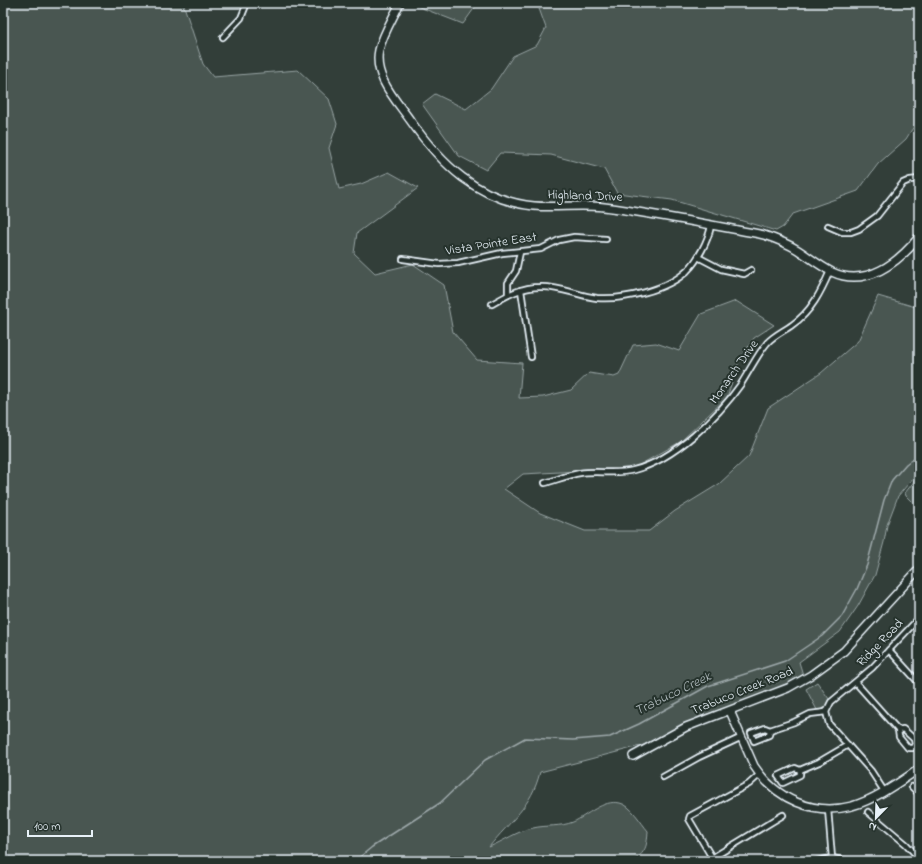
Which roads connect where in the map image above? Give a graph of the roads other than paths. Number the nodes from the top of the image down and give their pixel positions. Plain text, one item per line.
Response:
1 (247, 3) edge
2 (400, 3) edge
3 (223, 37) dead end
4 (919, 179) edge
5 (711, 226) junction
6 (828, 226) dead end
7 (919, 237) edge
8 (606, 239) dead end
9 (520, 252) junction
10 (698, 257) junction
11 (403, 259) dead end
12 (751, 270) dead end
13 (830, 271) junction
14 (521, 290) junction
15 (508, 294) junction
16 (492, 304) dead end
17 (531, 357) dead end
18 (545, 483) dead end
19 (919, 569) edge
20 (919, 618) edge
21 (889, 650) junction
22 (856, 683) junction
23 (919, 683) edge
24 (730, 711) junction
25 (826, 712) junction
26 (770, 730) dead end
27 (898, 730) dead end
28 (742, 737) junction
29 (848, 745) junction
30 (632, 756) dead end
31 (919, 769) edge
32 (800, 770) junction
33 (760, 774) junction
34 (663, 777) dead end
35 (912, 787) dead end
36 (884, 791) junction
37 (919, 794) edge
38 (828, 809) junction
39 (868, 812) dead end
40 (783, 814) dead end
41 (832, 858) junction
42 (919, 858) edge
43 (713, 860) edge
44 (817, 861) edge
45 (847, 861) edge

1 - 3 street
2 - 5 street, Highland Drive
4 - 6 street
5 - 10 street
5 - 13 street, Highland Drive
7 - 13 street, Highland Drive
8 - 9 street, Vista Pointe East
9 - 11 street, Vista Pointe East
9 - 15 street
10 - 12 street
10 - 14 street
13 - 18 street, Monarch Drive
14 - 15 street
14 - 17 street
15 - 16 street
19 - 24 street, Trabuco Creek Road
20 - 21 street, Ridge Road
21 - 22 street, Ridge Road
21 - 23 street
22 - 25 street, Ridge Road
22 - 27 street
24 - 28 street
24 - 30 street, Trabuco Creek Road
25 - 26 street
25 - 29 street
28 - 33 street
28 - 34 street
29 - 32 street
29 - 36 street
31 - 36 street
32 - 32 street
33 - 38 street
33 - 43 street
35 - 37 street
36 - 38 street
38 - 41 street
39 - 42 street
40 - 43 street
41 - 44 street
41 - 45 street

